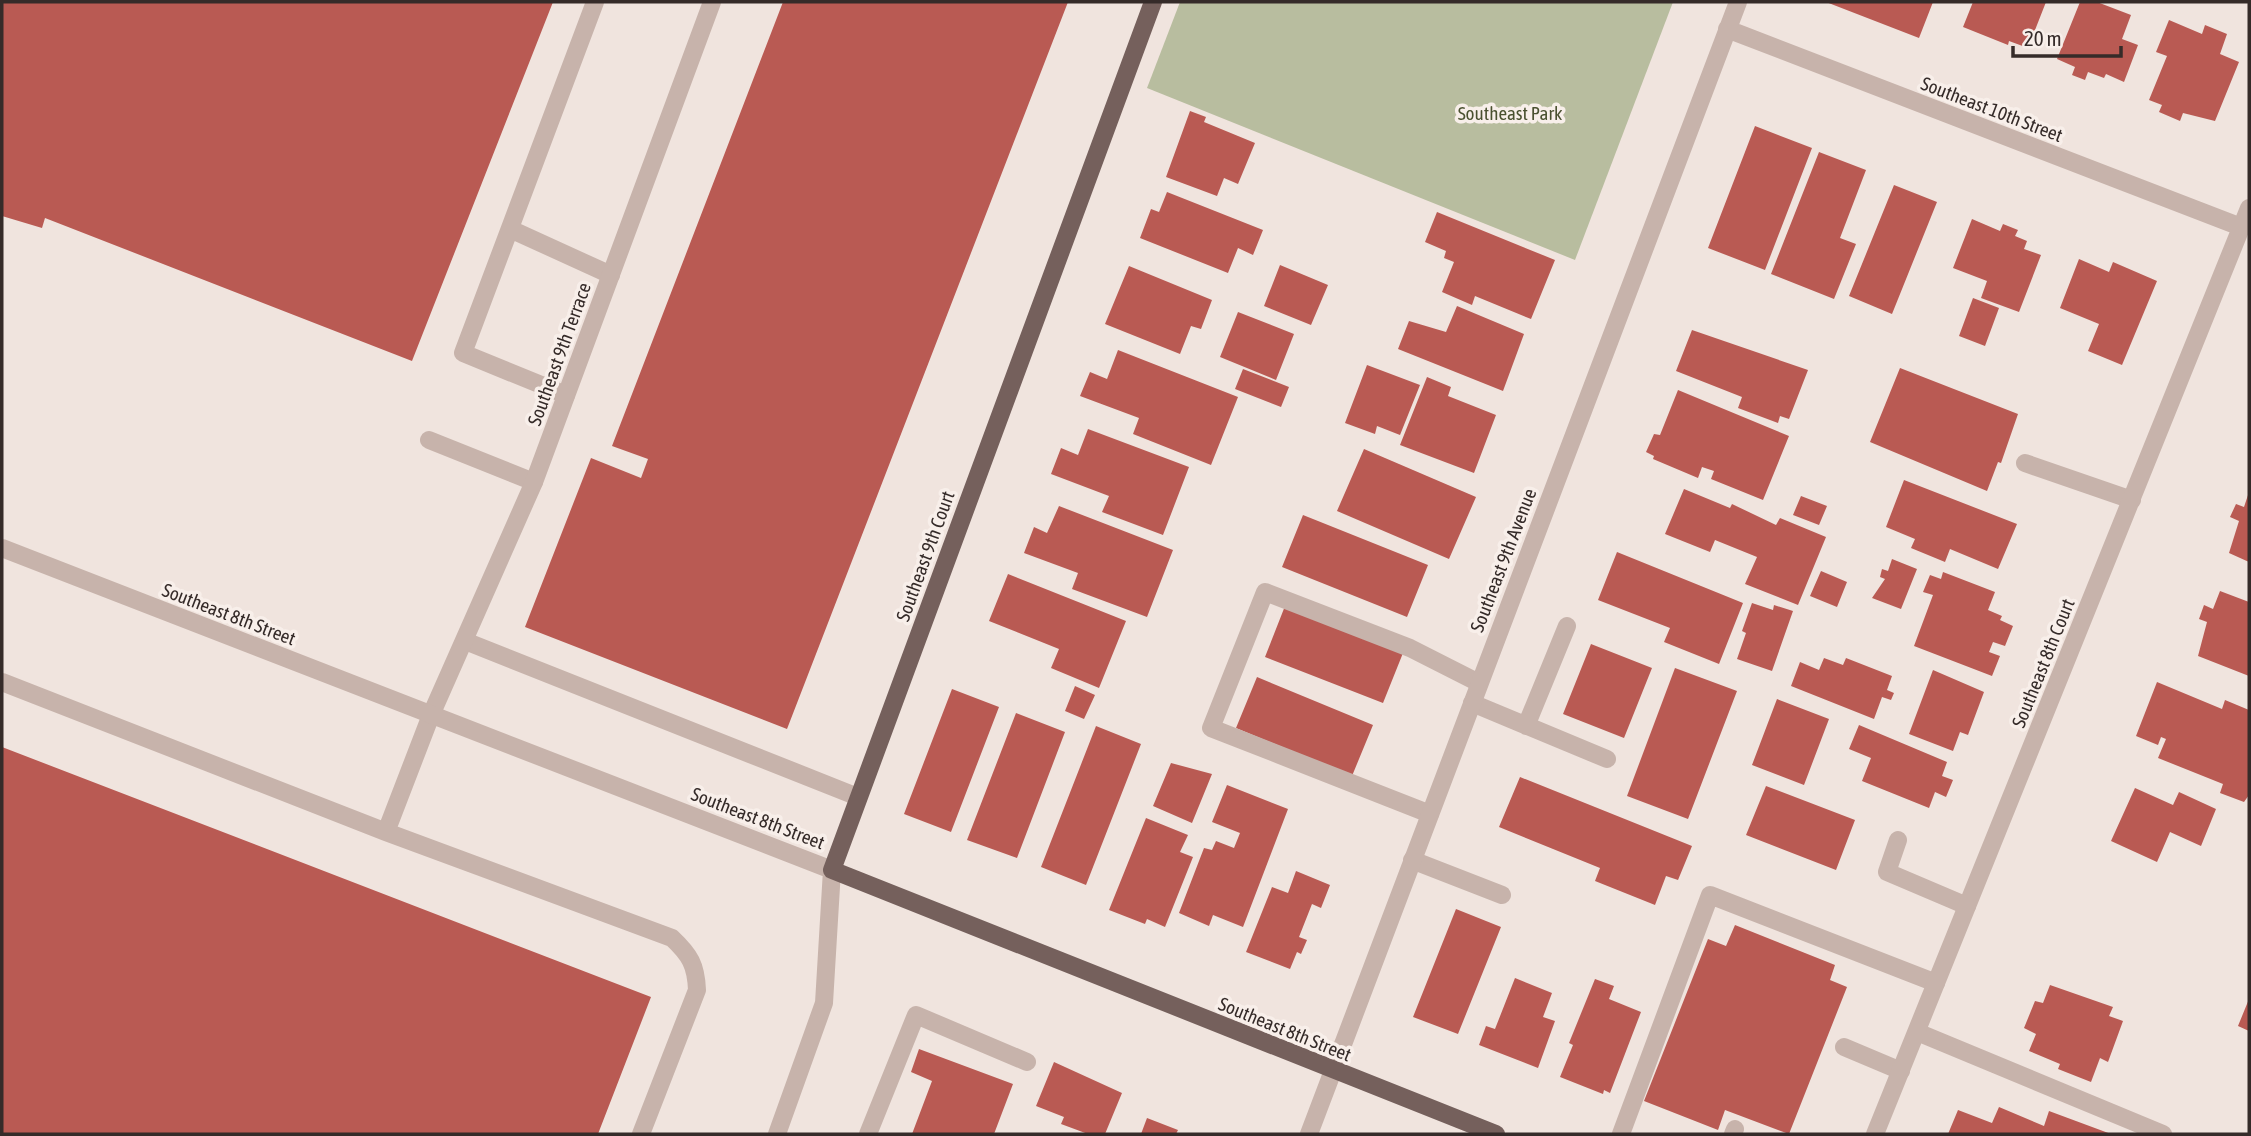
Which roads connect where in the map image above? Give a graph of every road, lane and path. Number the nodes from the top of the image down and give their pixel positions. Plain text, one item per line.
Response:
1 (595, 2) edge
2 (1153, 2) edge
3 (1738, 2) edge
4 (707, 3) edge
5 (1727, 29) junction
6 (2249, 208) edge
7 (2241, 227) junction
8 (510, 229) junction
9 (611, 275) junction
10 (566, 395) junction
11 (429, 440) dead end
12 (2025, 463) dead end
13 (534, 482) junction
14 (2132, 500) junction
15 (2, 548) edge
16 (1567, 626) dead end
17 (465, 641) junction
18 (2, 682) edge
19 (1479, 683) junction
20 (1472, 704) junction
21 (431, 715) junction
22 (1526, 726) junction
23 (1606, 759) dead end
24 (859, 797) junction
25 (1430, 814) junction
26 (386, 832) junction
27 (1898, 840) dead end
28 (1412, 860) junction
29 (832, 870) junction
30 (1502, 895) dead end
31 (1967, 906) junction
32 (1936, 983) junction
33 (1917, 1032) junction
34 (1843, 1047) dead end
35 (1027, 1062) dead end
36 (1333, 1070) junction
37 (1901, 1071) junction
38 (641, 1134) edge
39 (777, 1134) edge
40 (868, 1134) edge
41 (1309, 1134) edge
42 (1496, 1134) edge
43 (1621, 1134) edge
44 (1875, 1134) edge
45 (2163, 1134) edge

1 - 8 street
2 - 24 main road, Southeast 9th Court
3 - 5 street, Southeast 9th Avenue
4 - 9 street, Southeast 9th Terrace
5 - 7 street, Southeast 10th Street
5 - 19 street, Southeast 9th Avenue
6 - 7 street, Southeast 8th Court
7 - 14 street, Southeast 8th Court
8 - 9 street
8 - 10 street
9 - 10 street, Southeast 9th Terrace
10 - 13 street, Southeast 9th Terrace
11 - 13 street
12 - 14 street
13 - 17 street, Southeast 9th Terrace
14 - 31 street, Southeast 8th Court
15 - 21 street, Southeast 8th Street
16 - 22 street
17 - 21 street, Southeast 9th Terrace
17 - 24 street
18 - 26 street
19 - 20 street, Southeast 9th Avenue
19 - 25 street
20 - 22 street
20 - 25 street, Southeast 9th Avenue
21 - 26 street, Southeast 9th Terrace
21 - 29 street, Southeast 8th Street
22 - 23 street
24 - 29 main road, Southeast 9th Court
25 - 28 street, Southeast 9th Avenue
26 - 38 street
27 - 31 street
28 - 30 street
28 - 36 street, Southeast 9th Avenue
29 - 36 main road, Southeast 8th Street
29 - 39 street, Southeast 9th Court
31 - 32 street, Southeast 8th Court
32 - 33 street, Southeast 8th Court
32 - 43 street
33 - 37 street, Southeast 8th Court
33 - 45 street
34 - 37 street
35 - 40 street
36 - 41 street, Southeast 9th Avenue
36 - 42 main road, Southeast 8th Street
37 - 44 street, Southeast 8th Court

